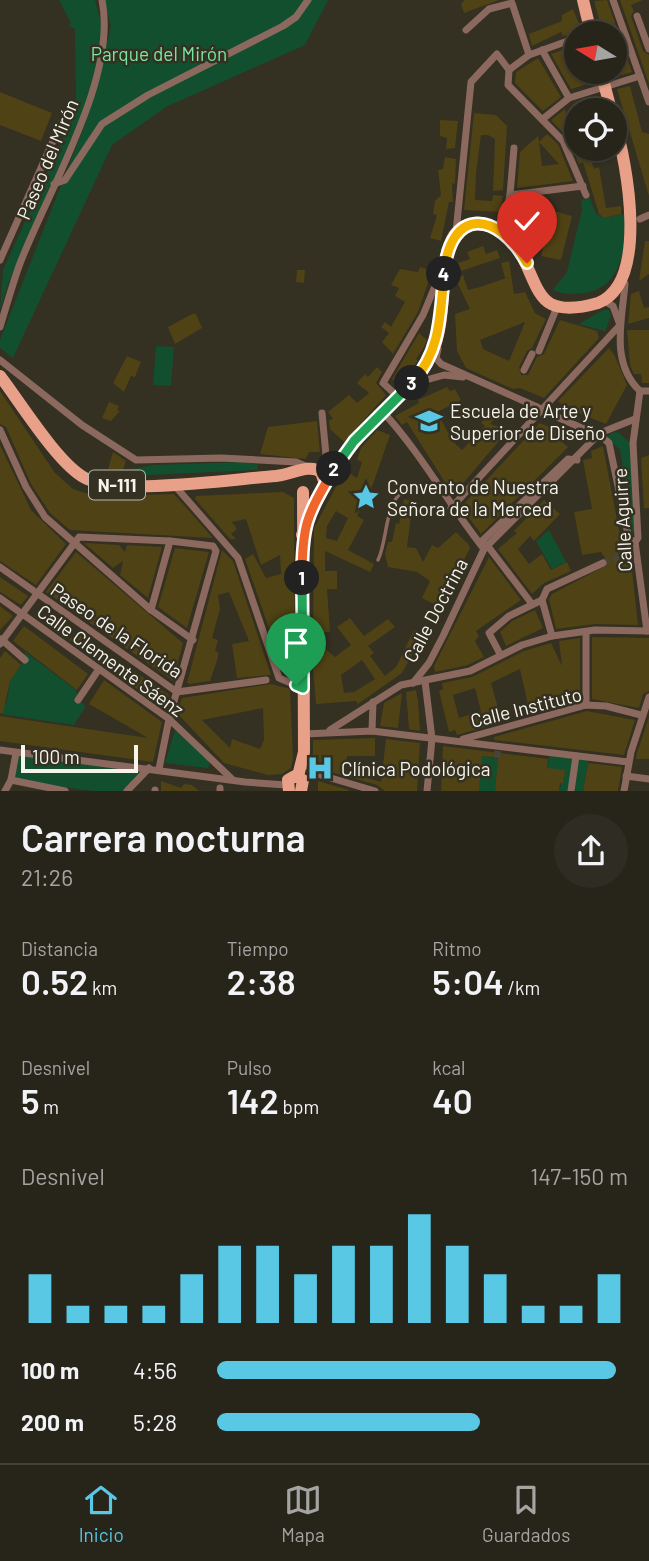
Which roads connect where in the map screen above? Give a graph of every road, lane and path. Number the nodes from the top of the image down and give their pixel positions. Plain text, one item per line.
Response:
1 (102, 0) edge
2 (307, 0) edge
3 (583, 0) edge
4 (613, 0) edge
5 (637, 16) dead end
6 (587, 21) edge
7 (466, 30) dead end
8 (564, 42) edge
9 (649, 49) edge
10 (542, 50) junction
11 (529, 55) junction
12 (509, 70) junction
13 (640, 76) junction
14 (604, 86) junction
15 (648, 97) edge
16 (569, 98) joint
17 (608, 98) edge
18 (564, 102) edge
19 (544, 118) junction
20 (61, 123) dead end
21 (514, 148) dead end
22 (627, 161) edge
23 (54, 184) junction
24 (583, 186) junction
25 (510, 195) junction
26 (586, 195) dead end
27 (644, 217) edge
28 (456, 232) junction
29 (502, 233) junction
30 (0, 260) edge
31 (445, 264) junction
32 (443, 280) junction
33 (625, 284) junction
34 (604, 301) junction
35 (552, 305) junction
36 (441, 316) junction
37 (620, 325) junction
38 (0, 327) edge
39 (437, 356) junction
40 (0, 360) edge
41 (524, 370) dead end
42 (0, 376) edge
43 (473, 379) junction
44 (419, 382) junction
45 (640, 391) junction
46 (649, 391) edge
47 (401, 395) junction
48 (383, 412) junction
49 (322, 413) dead end
50 (635, 419) junction
51 (0, 429) edge
52 (600, 434) junction
53 (340, 459) junction
54 (314, 468) junction
55 (283, 476) junction
56 (434, 482) junction
57 (173, 483) junction
58 (322, 488) junction
59 (301, 489) junction
60 (451, 508) junction
61 (302, 535) junction
62 (649, 537) edge
63 (636, 540) junction
64 (170, 541) junction
65 (74, 544) junction
66 (486, 547) junction
67 (623, 554) tunnel mouth
68 (379, 560) dead end
69 (603, 562) tunnel mouth
70 (0, 567) edge
71 (38, 595) junction
72 (0, 598) edge
73 (542, 600) junction
74 (532, 604) junction
75 (151, 610) junction
76 (22, 614) junction
77 (645, 631) edge
78 (586, 632) junction
79 (552, 636) junction
80 (192, 640) junction
81 (1, 641) edge
82 (500, 654) junction
83 (24, 660) dead end
84 (99, 669) junction
85 (266, 680) dead end
86 (425, 681) junction
87 (413, 683) junction
88 (303, 688) junction
89 (177, 692) junction
90 (649, 697) edge
91 (78, 700) dead end
92 (373, 702) junction
93 (586, 705) junction
94 (641, 715) junction
95 (169, 719) junction
96 (330, 730) junction
97 (372, 731) junction
98 (304, 734) junction
99 (432, 739) junction
100 (459, 740) junction
101 (0, 750) edge
102 (304, 752) junction
103 (16, 753) junction
104 (576, 756) junction
105 (628, 762) junction
106 (149, 768) junction
107 (159, 769) junction
108 (299, 776) junction
109 (626, 776) junction
110 (232, 779) junction
111 (649, 779) edge
112 (11, 780) junction
113 (245, 787) edge
114 (288, 788) edge
115 (356, 788) edge
116 (5, 791) edge
117 (14, 791) edge
118 (65, 791) edge
119 (127, 791) edge
120 (301, 791) edge
121 (375, 791) edge
122 (427, 791) edge
123 (571, 791) edge
124 (625, 791) edge

1 - 23 street, Paseo del Mirón
2 - 23 street
3 - 6 main road
4 - 13 street
5 - 9 street
7 - 11 street
8 - 10 street
10 - 11 street
10 - 16 street
11 - 12 street
12 - 19 street
12 - 28 street
13 - 14 street
13 - 15 street
14 - 16 street
14 - 17 main road
18 - 19 street
19 - 24 street
20 - 30 street
21 - 25 street
22 - 27 main road
23 - 38 street, Paseo del Mirón
24 - 25 street
24 - 26 street
25 - 29 street
27 - 33 main road
28 - 29 main road
28 - 31 main road
29 - 35 main road
31 - 32 main road
31 - 47 street
32 - 36 main road
32 - 39 main road
33 - 34 main road
33 - 37 street
34 - 35 main road
34 - 37 street
35 - 41 street
36 - 39 street
36 - 47 main road
37 - 45 street
37 - 60 street
39 - 43 street
39 - 44 main road
40 - 54 street
42 - 57 main road, N-111
43 - 44 street
43 - 52 street, bridge
44 - 47 main road
45 - 46 street
45 - 50 street, Calle Aguirre
47 - 48 main road
48 - 53 main road
48 - 56 street
49 - 54 street
50 - 52 street
50 - 63 street, Calle Aguirre
51 - 65 street
52 - 63 street
52 - 66 street, Calle Doctrina
53 - 54 main road
53 - 58 main road
54 - 55 main road, N-111
54 - 58 main road
54 - 59 main road
55 - 57 main road, N-111
55 - 59 main road
56 - 60 street
56 - 68 lane
57 - 88 street
58 - 59 main road
58 - 61 main road
59 - 61 main road
60 - 66 street
61 - 88 main road
62 - 63 street
63 - 67 street
63 - 77 street, Calle Aguirre
64 - 65 street
64 - 75 street
64 - 80 street
65 - 71 street
65 - 75 street
66 - 74 street
66 - 87 street, Calle Doctrina
69 - 73 street
70 - 71 street, Paseo de la Florida
71 - 76 street
71 - 89 street, Paseo de la Florida
72 - 76 street, Calle Clemente Sáenz
73 - 74 street
73 - 79 street
74 - 82 street
75 - 80 street
76 - 81 street
76 - 84 street, Calle Clemente Sáenz
77 - 78 street
78 - 79 street
78 - 93 street
79 - 82 street
80 - 89 street
81 - 83 street
82 - 86 street
84 - 91 street
84 - 95 street, Calle Clemente Sáenz
85 - 89 street, Paseo de la Florida
86 - 87 street
86 - 99 street
87 - 92 street, Calle Doctrina
88 - 98 main road
89 - 95 street
90 - 94 street
92 - 96 street, Calle Doctrina
92 - 97 street
93 - 94 street, Calle Instituto
93 - 100 street, Calle Instituto
94 - 105 street
95 - 107 street
95 - 110 street, Calle Clemente Sáenz
96 - 97 street
96 - 98 street
97 - 99 street
98 - 102 main road
99 - 100 street
99 - 122 street
100 - 104 street
101 - 103 street
102 - 108 main road
102 - 115 street
103 - 106 street
103 - 112 street
104 - 105 street
104 - 123 street
105 - 109 street
106 - 107 street
106 - 119 street
107 - 110 street
108 - 114 main road
108 - 120 main road
109 - 111 street
109 - 124 street
110 - 113 street
112 - 116 street
112 - 117 street
112 - 118 street
113 - 114 street
115 - 121 street

